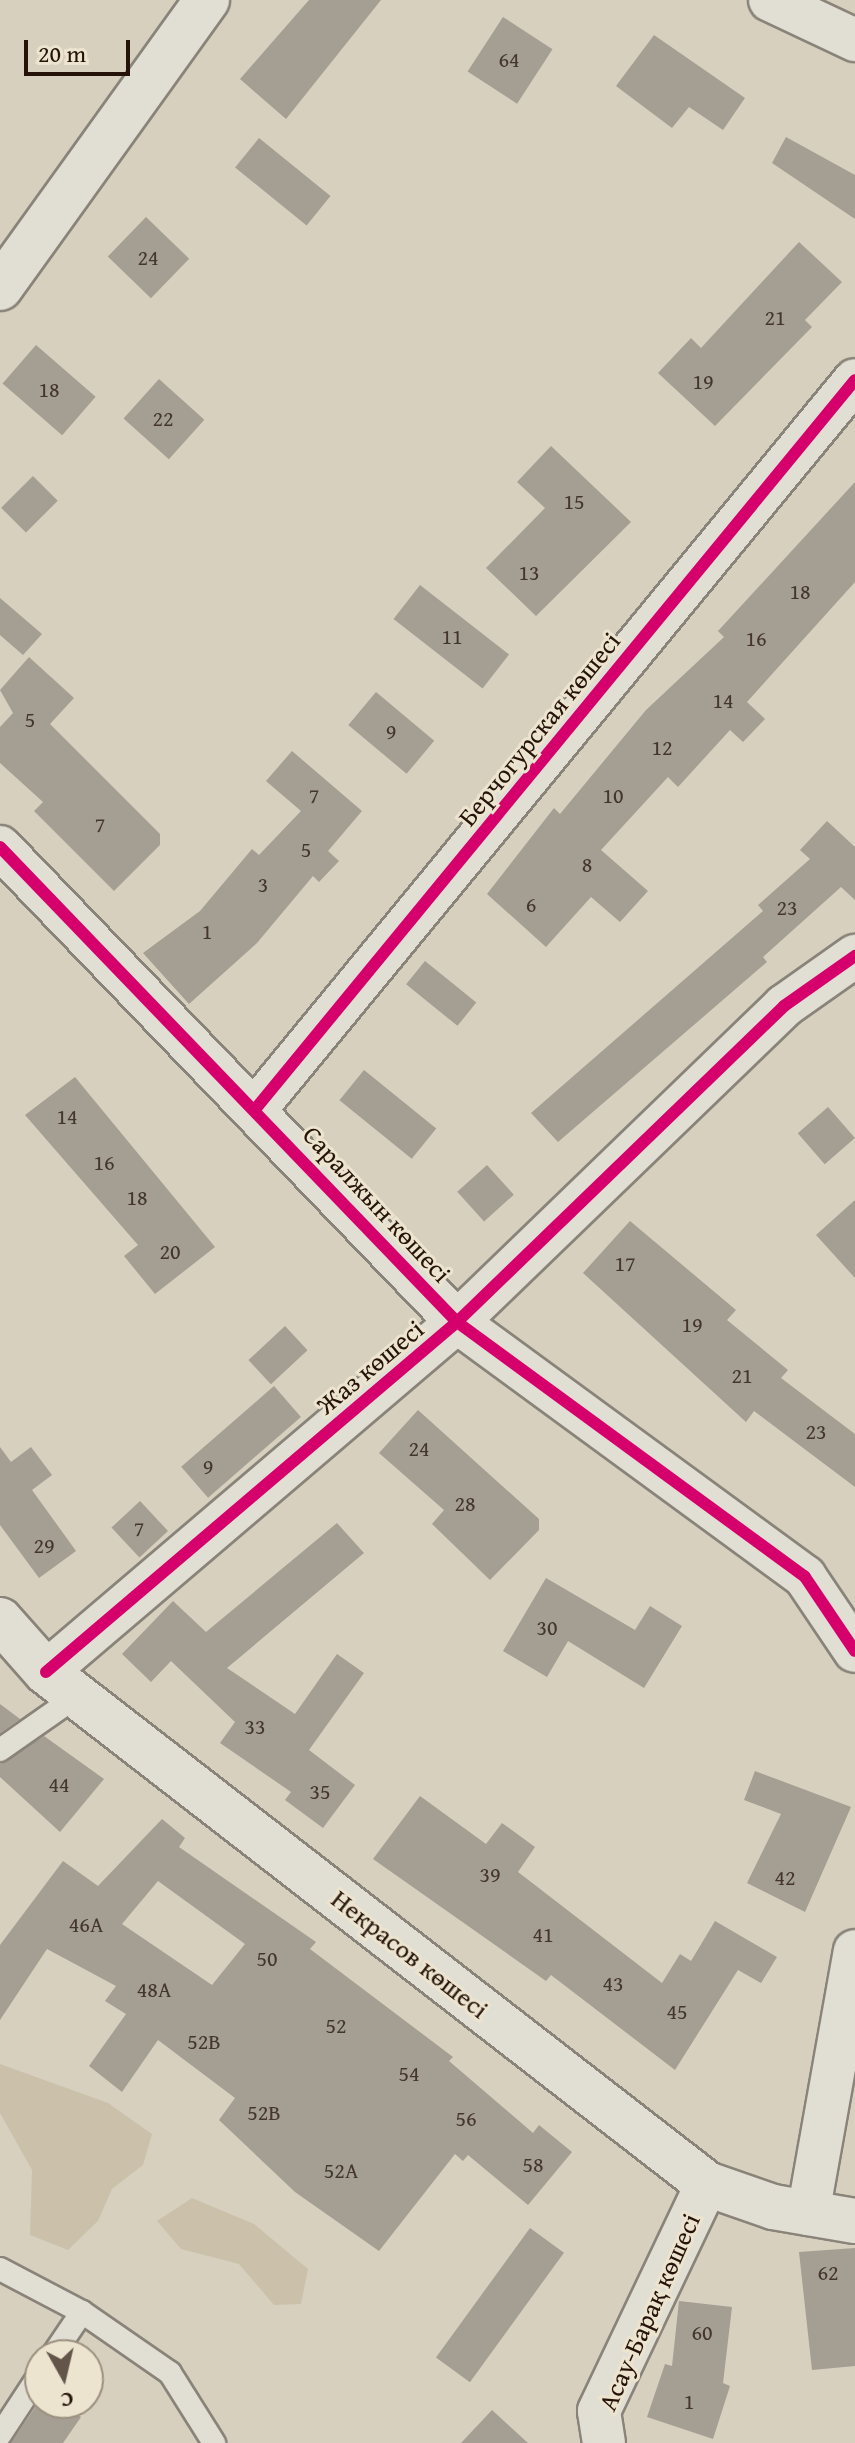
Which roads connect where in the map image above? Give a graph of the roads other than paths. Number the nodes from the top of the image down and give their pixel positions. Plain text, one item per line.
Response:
1 (207, 0) edge
2 (770, 0) edge
3 (855, 40) edge
4 (0, 288) edge
5 (855, 380) edge
6 (0, 847) edge
7 (855, 956) edge
8 (257, 1107) junction
9 (457, 1322) junction
10 (0, 1620) edge
11 (855, 1651) edge
12 (62, 1684) junction
13 (0, 1750) edge
14 (855, 1951) edge
15 (707, 2184) junction
16 (808, 2214) junction
17 (855, 2221) edge
18 (0, 2269) edge
19 (82, 2312) junction
20 (64, 2339) edge
21 (24, 2398) edge
22 (0, 2435) edge
23 (214, 2443) edge
24 (604, 2443) edge

1 - 4 main road
2 - 3 street
5 - 8 street, Берчогурская көшесі
6 - 8 street, Саралжын көшесі
7 - 9 street, Жаз көшесі
8 - 9 street, Саралжын көшесі
9 - 11 street, Саралжын көшесі
9 - 12 street, Жаз көшесі
10 - 12 main road, Некрасов көшесі
12 - 13 lane
12 - 15 main road, Некрасов көшесі
14 - 16 street
15 - 16 main road, Некрасов көшесі
15 - 24 street, Асау-Барақ көшесі
16 - 17 main road, Некрасов көшесі
18 - 19 lane
19 - 20 lane
19 - 23 lane
21 - 22 lane

